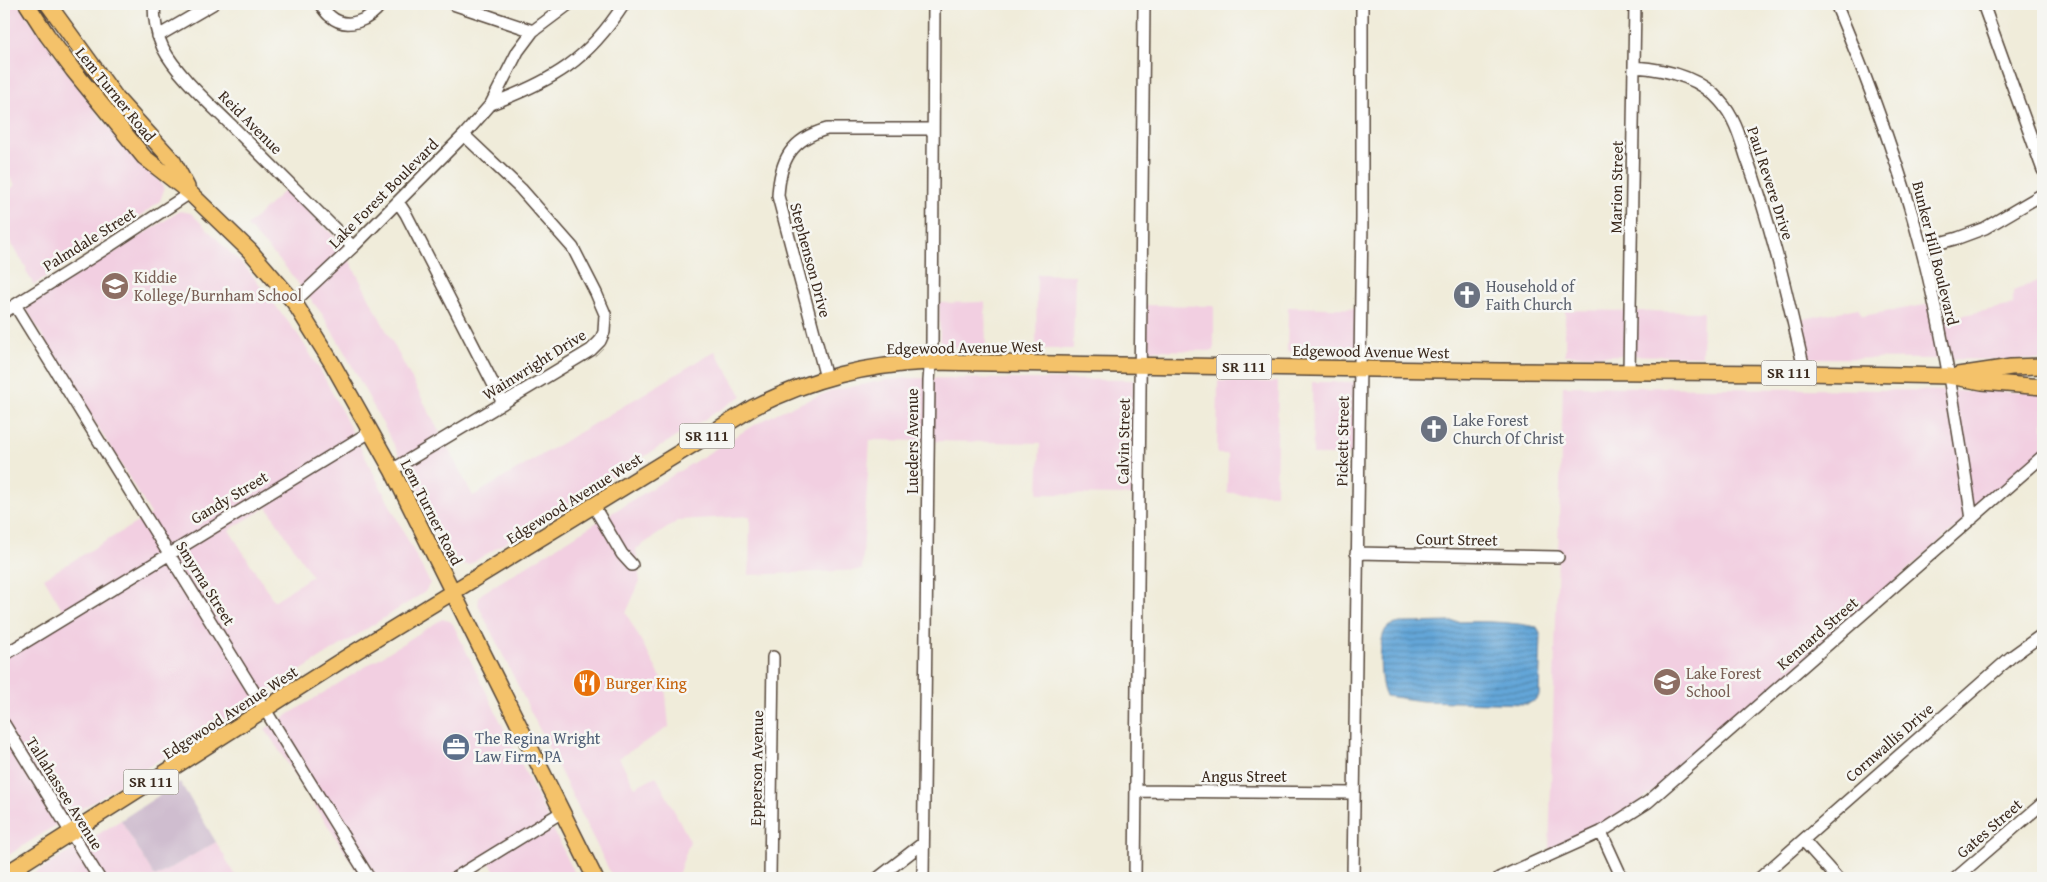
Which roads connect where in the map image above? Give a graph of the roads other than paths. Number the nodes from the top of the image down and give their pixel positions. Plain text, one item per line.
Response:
1 (27, 4) edge
2 (48, 4) edge
3 (154, 4) edge
4 (213, 4) edge
5 (320, 4) edge
6 (381, 4) edge
7 (453, 4) edge
8 (569, 4) edge
9 (624, 4) edge
10 (934, 4) edge
11 (1144, 4) edge
12 (1362, 4) edge
13 (1635, 4) edge
14 (1836, 4) edge
15 (1983, 4) edge
16 (533, 30) junction
17 (158, 36) junction
18 (1634, 67) junction
19 (491, 104) junction
20 (932, 129) junction
21 (464, 135) junction
22 (2043, 170) edge
23 (190, 193) junction
24 (2043, 194) edge
25 (398, 202) junction
26 (353, 247) junction
27 (1921, 248) junction
28 (294, 302) junction
29 (15, 305) junction
30 (4, 312) edge
31 (930, 362) junction
32 (1140, 365) junction
33 (2043, 366) edge
34 (1359, 368) junction
35 (1629, 372) junction
36 (1805, 373) junction
37 (1949, 376) junction
38 (826, 378) junction
39 (2043, 387) edge
40 (503, 403) junction
41 (370, 432) junction
42 (2043, 456) edge
43 (392, 470) junction
44 (593, 505) junction
45 (1972, 519) junction
46 (168, 553) junction
47 (1356, 553) junction
48 (1558, 556) dead end
49 (632, 565) dead end
50 (453, 592) junction
51 (2043, 634) edge
52 (4, 655) edge
53 (773, 657) dead end
54 (265, 710) junction
55 (4, 724) edge
56 (1136, 791) junction
57 (1353, 792) junction
58 (2043, 803) edge
59 (562, 812) junction
60 (1602, 832) junction
61 (71, 834) junction
62 (1803, 840) junction
63 (923, 843) junction
64 (4, 875) edge
65 (99, 878) edge
66 (369, 878) edge
67 (455, 878) edge
68 (595, 878) edge
69 (770, 878) edge
70 (878, 878) edge
71 (923, 878) edge
72 (1135, 878) edge
73 (1353, 878) edge
74 (1499, 878) edge
75 (1622, 878) edge
76 (1760, 878) edge
77 (1837, 878) edge
78 (1956, 878) edge

1 - 23 main road, Lem Turner Road
2 - 23 main road, Lem Turner Road
3 - 17 street, Reid Avenue
4 - 17 street
5 - 6 street
7 - 16 street
8 - 16 street, Lake Forest Boulevard
9 - 19 street, Lake Forest Boulevard
10 - 20 street, Lueders Avenue
11 - 32 street, Calvin Street
12 - 34 street, Pickett Street
13 - 18 street, Marion Street
14 - 27 street, Bunker Hill Boulevard
15 - 22 street
16 - 19 street, Lake Forest Boulevard
17 - 26 street, Reid Avenue
18 - 35 street, Marion Street
18 - 36 street, Paul Revere Drive
19 - 21 street, Lake Forest Boulevard
20 - 31 street, Lueders Avenue
20 - 38 street, Stephenson Drive
21 - 25 street, Lake Forest Boulevard
21 - 40 street, Wainwright Drive
23 - 28 main road, Lem Turner Road
23 - 29 street, Palmdale Street
24 - 27 street
25 - 26 street, Lake Forest Boulevard
25 - 40 street
26 - 28 street, Lake Forest Boulevard
27 - 37 street, Bunker Hill Boulevard
28 - 41 main road, Lem Turner Road
29 - 30 street, Palmdale Street
29 - 46 street, Smyrna Street
31 - 32 main road, Edgewood Avenue West / SR 111
31 - 38 main road, Edgewood Avenue West / SR 111
31 - 63 street, Lueders Avenue
32 - 34 main road, Edgewood Avenue West / SR 111
32 - 56 street, Calvin Street
33 - 37 main road, Edgewood Avenue West / SR 111
34 - 35 main road, Edgewood Avenue West / SR 111
34 - 47 street, Pickett Street
35 - 36 main road, Edgewood Avenue West / SR 111
36 - 37 main road, Edgewood Avenue West / SR 111
37 - 39 main road, Edgewood Avenue West / SR 111
37 - 45 street, Bunker Hill Boulevard
38 - 44 main road, Edgewood Avenue West / SR 111
40 - 43 street, Wainwright Drive
41 - 43 main road, Lem Turner Road
41 - 46 street, Gandy Street
42 - 45 street, Kennard Street
43 - 50 main road, Lem Turner Road
44 - 49 street
44 - 50 main road, Edgewood Avenue West / SR 111
45 - 60 street, Kennard Street
46 - 52 street, Gandy Street
46 - 54 street, Smyrna Street
47 - 48 street, Court Street
47 - 57 street, Pickett Street
50 - 54 main road, Edgewood Avenue West / SR 111
50 - 59 main road, Lem Turner Road
51 - 62 street, Cornwallis Drive
53 - 69 street, Epperson Avenue
54 - 61 main road, Edgewood Avenue West / SR 111
54 - 66 street, Smyrna Street
55 - 61 street, Tallahassee Avenue
56 - 57 street, Angus Street
56 - 72 street, Calvin Street
57 - 73 street, Pickett Street
58 - 78 street, Gates Street
59 - 67 street
59 - 68 main road, Lem Turner Road
60 - 74 street, Kennard Street
60 - 75 street
61 - 64 main road, Edgewood Avenue West / SR 111
61 - 65 street, Tallahassee Avenue
62 - 76 street, Cornwallis Drive
62 - 77 street
63 - 70 street
63 - 71 street, Lueders Avenue

